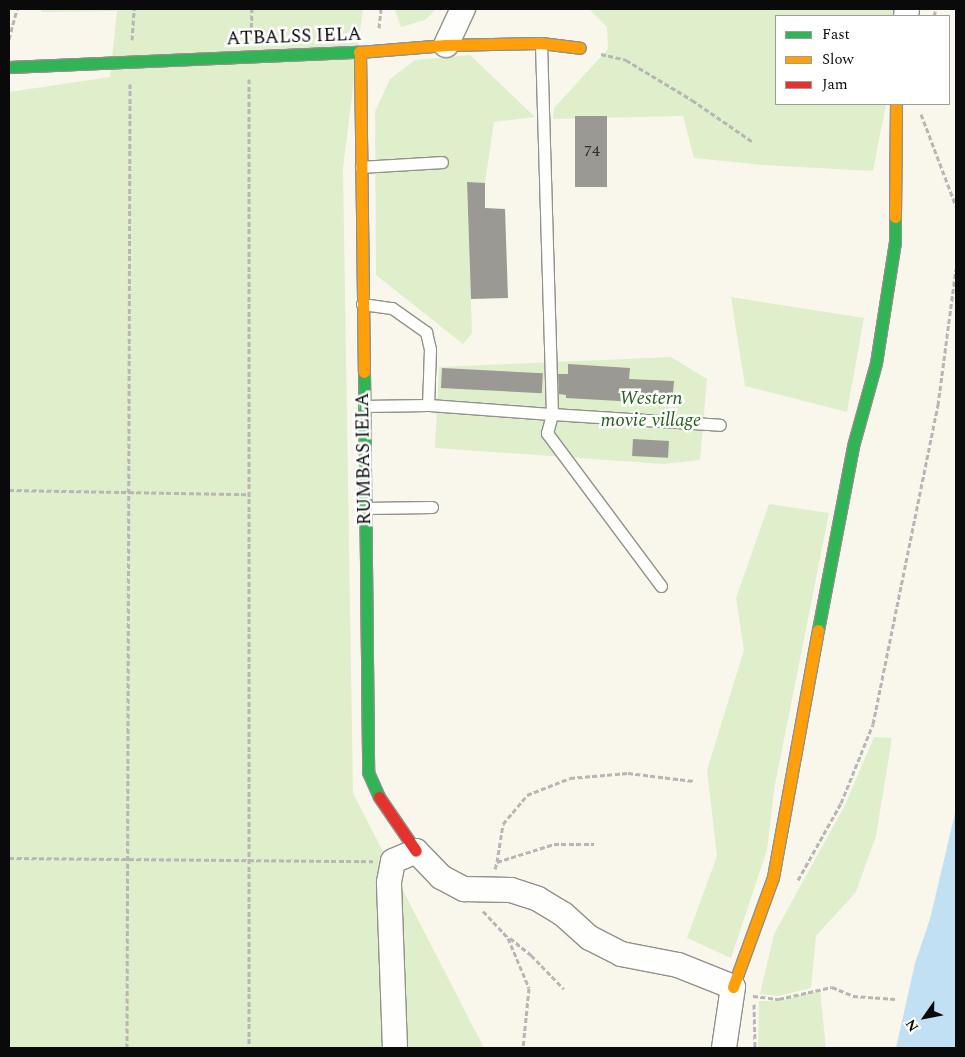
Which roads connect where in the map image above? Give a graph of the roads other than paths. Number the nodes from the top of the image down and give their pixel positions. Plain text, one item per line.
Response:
1 (463, 9) edge
2 (540, 43) junction
3 (446, 45) junction
4 (580, 48) road end
5 (360, 52) junction
6 (9, 67) edge
7 (896, 105) edge
8 (442, 162) dead end
9 (360, 167) junction
10 (362, 304) junction
11 (428, 405) junction
12 (364, 406) junction
13 (552, 414) junction
14 (720, 425) dead end
15 (432, 507) dead end
16 (365, 508) junction
17 (661, 586) dead end
18 (416, 851) junction
19 (744, 987) junction
20 (395, 1048) edge
21 (724, 1048) edge

1 - 3 street
2 - 3 street, ATBALSS IELA
2 - 4 street, ATBALSS IELA
2 - 13 lane
3 - 5 street, ATBALSS IELA
5 - 6 street, ATBALSS IELA
5 - 9 street, RUMBAS IELA
7 - 19 street
8 - 9 lane
9 - 10 street, RUMBAS IELA
10 - 11 lane
10 - 12 street, RUMBAS IELA
11 - 12 lane
11 - 13 lane
12 - 16 street, RUMBAS IELA
13 - 14 lane
13 - 17 lane
15 - 16 lane
16 - 18 street, RUMBAS IELA
18 - 19 street
18 - 20 street
19 - 21 street

